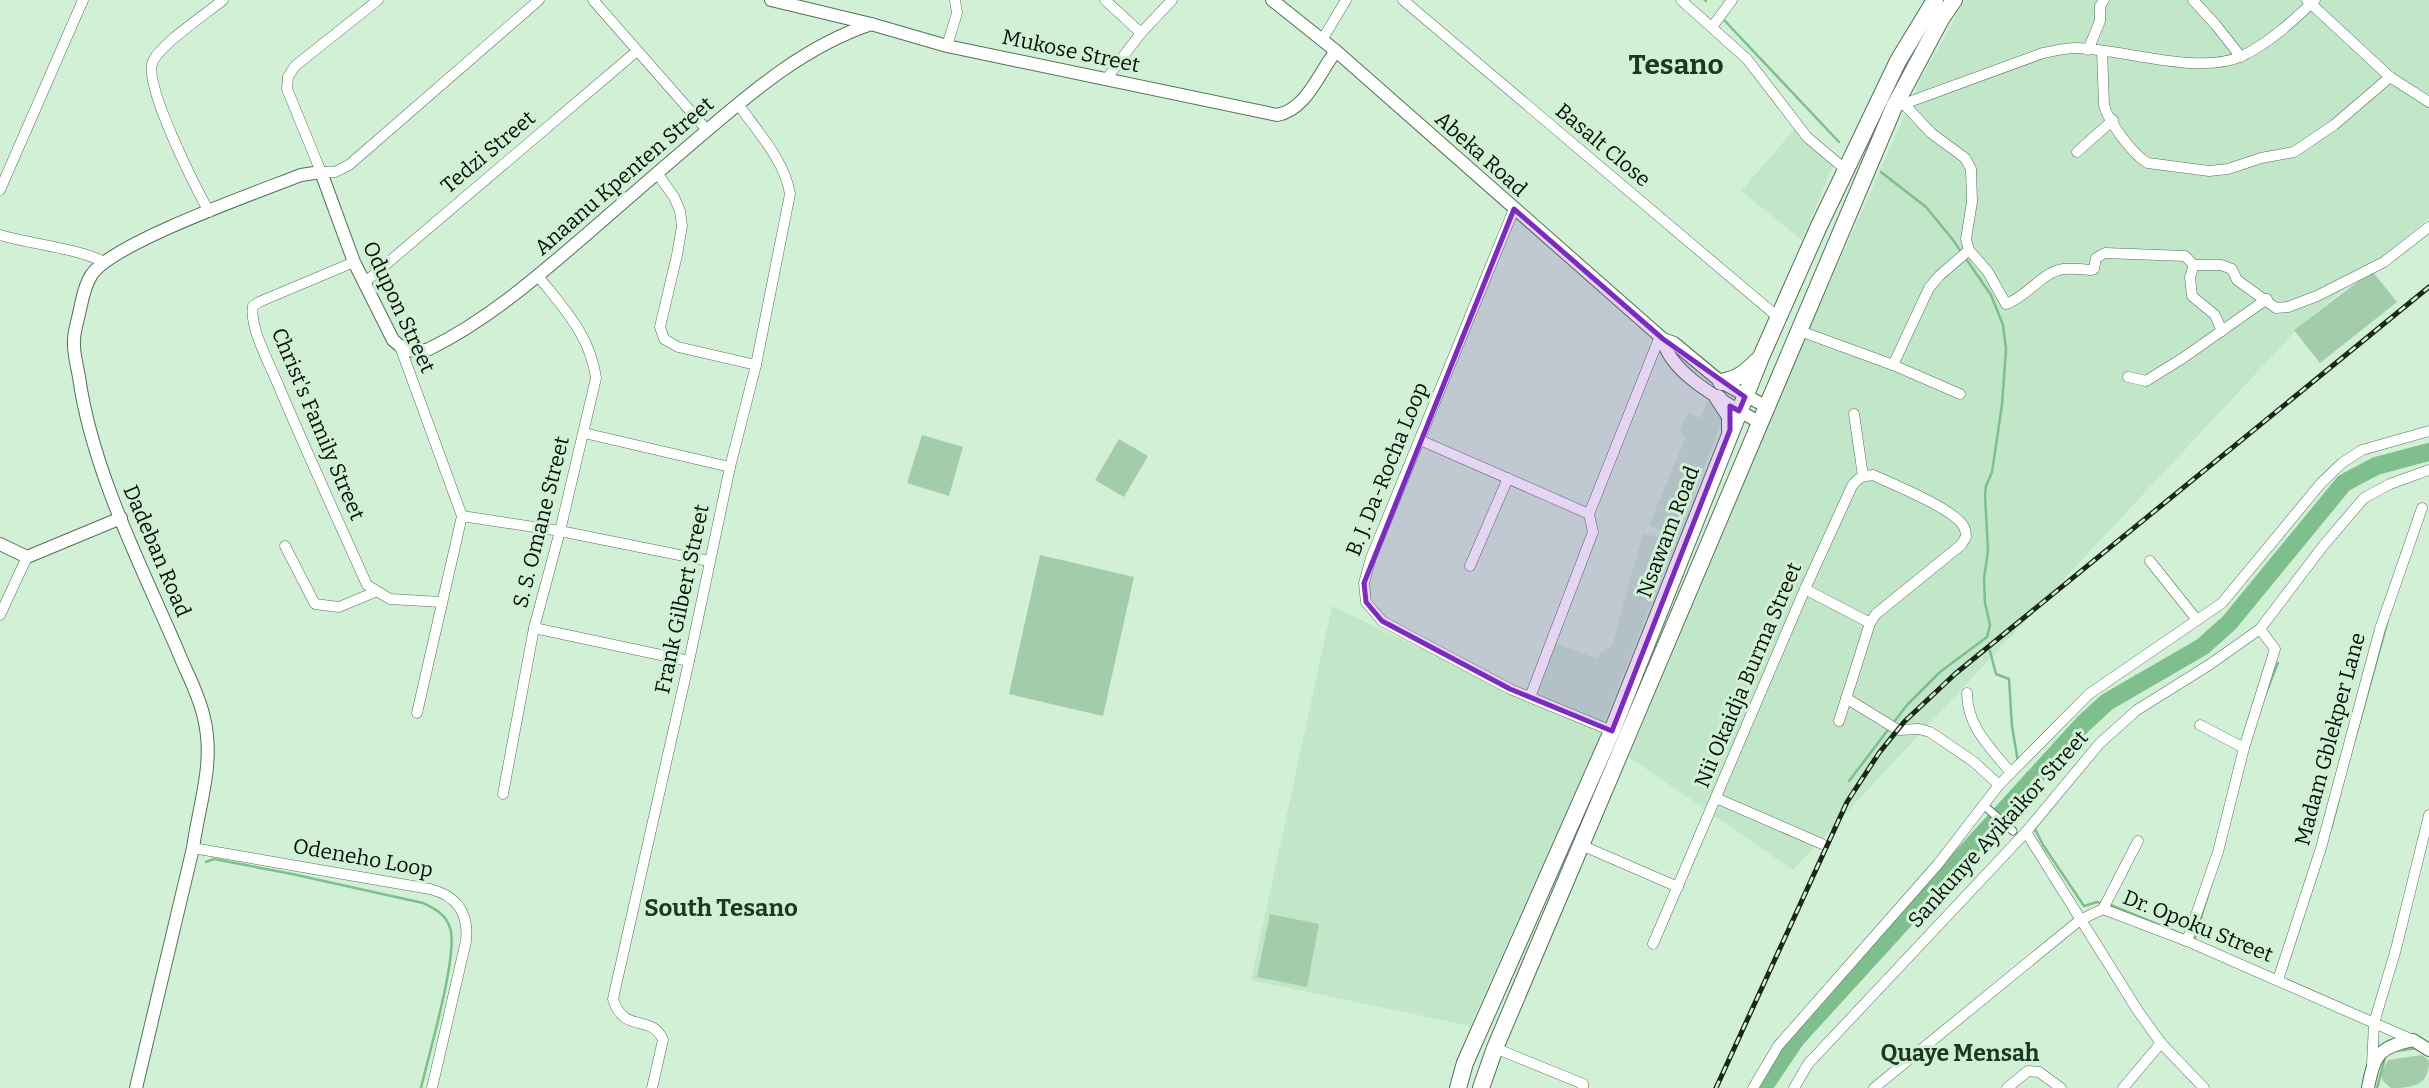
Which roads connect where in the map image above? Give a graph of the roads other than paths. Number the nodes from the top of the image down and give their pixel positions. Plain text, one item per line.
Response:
1 (83, 0) edge
2 (223, 0) edge
3 (378, 0) edge
4 (538, 0) edge
5 (593, 0) edge
6 (771, 0) edge
7 (955, 0) edge
8 (1105, 0) edge
9 (1172, 0) edge
10 (1272, 0) edge
11 (1346, 0) edge
12 (1403, 0) edge
13 (1681, 0) edge
14 (1732, 0) edge
15 (1934, 0) edge
16 (1954, 0) edge
17 (2104, 0) edge
18 (2193, 0) edge
19 (2311, 1) edge
20 (1718, 19) junction
21 (872, 24) junction
22 (1141, 33) junction
23 (1322, 40) junction
24 (947, 46) junction
25 (2088, 50) junction
26 (637, 51) junction
27 (1336, 51) junction
28 (2102, 51) junction
29 (2241, 57) junction
30 (2390, 77) junction
31 (1107, 78) junction
32 (2429, 102) edge
33 (738, 104) junction
34 (1899, 106) junction
35 (2113, 120) junction
36 (707, 130) junction
37 (2077, 152) dead end
38 (1846, 170) junction
39 (320, 172) junction
40 (657, 173) junction
41 (0, 190) edge
42 (1514, 209) junction
43 (209, 212) junction
44 (2429, 227) edge
45 (0, 235) edge
46 (1969, 250) junction
47 (105, 262) junction
48 (355, 262) junction
49 (2194, 265) junction
50 (538, 276) junction
51 (364, 283) junction
52 (2267, 299) junction
53 (1779, 318) junction
54 (1800, 331) junction
55 (2222, 331) junction
56 (1662, 338) junction
57 (401, 349) junction
58 (1761, 357) junction
59 (756, 365) junction
60 (1893, 365) junction
61 (2128, 377) dead end
62 (1719, 390) junction
63 (1960, 394) dead end
64 (1742, 404) junction
65 (1767, 407) junction
66 (1854, 414) dead end
67 (1760, 423) junction
68 (1730, 430) junction
69 (2429, 431) edge
70 (584, 433) junction
71 (1420, 440) junction
72 (730, 467) junction
73 (2429, 470) edge
74 (1860, 477) junction
75 (1508, 478) junction
76 (2422, 508) dead end
77 (1589, 514) junction
78 (462, 516) junction
79 (121, 518) junction
80 (560, 531) junction
81 (0, 544) edge
82 (285, 546) dead end
83 (27, 557) junction
84 (709, 561) junction
85 (2150, 561) dead end
86 (1470, 566) dead end
87 (1805, 589) junction
88 (375, 592) junction
89 (442, 602) junction
90 (0, 615) edge
91 (2197, 621) junction
92 (1870, 623) junction
93 (534, 628) junction
94 (2260, 629) junction
95 (689, 661) junction
96 (1967, 693) dead end
97 (1530, 697) junction
98 (1846, 698) junction
99 (417, 713) dead end
100 (1839, 721) dead end
101 (2200, 725) dead end
102 (1612, 731) junction
103 (2244, 748) junction
104 (2011, 773) junction
105 (1999, 785) junction
106 (503, 794) dead end
107 (1717, 798) junction
108 (1988, 809) dead end
109 (2429, 815) edge
110 (2013, 831) dead end
111 (2026, 832) junction
112 (2137, 841) dead end
113 (1822, 844) dead end
114 (1581, 845) junction
115 (193, 848) junction
116 (1678, 887) junction
117 (2103, 909) junction
118 (2080, 920) junction
119 (2187, 941) junction
120 (1653, 944) dead end
121 (2278, 980) junction
122 (2374, 1023) junction
123 (2413, 1040) junction
124 (2161, 1043) junction
125 (1495, 1048) junction
126 (2429, 1050) edge
127 (2372, 1069) junction
128 (136, 1088) edge
129 (432, 1088) edge
130 (652, 1088) edge
131 (1458, 1088) edge
132 (1481, 1088) edge
133 (1583, 1088) edge
134 (1753, 1088) edge
135 (1794, 1088) edge
136 (1874, 1088) edge
137 (2007, 1088) edge
138 (2061, 1088) edge
139 (2123, 1088) edge
140 (2204, 1088) edge
141 (2368, 1088) edge

1 - 41 street
2 - 43 street
3 - 39 street, Odupon Street
4 - 39 street
5 - 26 street
6 - 21 street, Mukose Street
7 - 24 street
8 - 22 street
9 - 22 street
10 - 23 street, Abeka Road
11 - 23 street
12 - 53 street, Basalt Close
13 - 20 street
14 - 20 street
15 - 38 highway, Nsawam Road
16 - 34 highway, Nsawam Road
17 - 25 street
18 - 29 street
19 - 29 street
19 - 30 street
20 - 38 street
21 - 24 street, Mukose Street
21 - 33 street, Anaanu Kpenten Street
22 - 31 street
23 - 27 street, Abeka Road
24 - 31 street, Mukose Street
25 - 28 street
25 - 34 street
26 - 36 street
26 - 51 street, Tedzi Street
27 - 31 street, Mukose Street
27 - 42 street, Abeka Road
28 - 29 street
28 - 35 street
30 - 32 street
30 - 35 street
33 - 36 street, Anaanu Kpenten Street
33 - 59 street, Frank Gilbert Street
34 - 46 street
34 - 54 highway, Nsawam Road
35 - 37 street
36 - 40 street, Anaanu Kpenten Street
38 - 53 highway, Nsawam Road
39 - 43 street, Dadeban Road
39 - 48 street, Odupon Street
40 - 50 street, Anaanu Kpenten Street
40 - 59 street
42 - 56 street, Abeka Road
42 - 71 street, B. J. Da-Rocha Loop
43 - 47 street, Dadeban Road
44 - 52 street
45 - 47 street
46 - 49 street
46 - 60 street
47 - 79 street, Dadeban Road
48 - 51 street, Odupon Street
48 - 88 street, Christ's Family Street
49 - 52 street
49 - 55 street
50 - 57 street, Anaanu Kpenten Street
50 - 70 street, S. S. Omane Street
51 - 57 street, Odupon Street
52 - 55 street
53 - 58 highway, Nsawam Road
54 - 60 street
54 - 65 highway, Nsawam Road
55 - 61 street
56 - 62 street, Abeka Road
56 - 77 street
57 - 78 street, Odupon Street
58 - 62 highway
58 - 64 highway, Nsawam Road
59 - 72 street, Frank Gilbert Street
60 - 63 street
62 - 64 street, Abeka Road
62 - 68 highway
64 - 65 street, Abeka Road
64 - 67 street, Abeka Road
64 - 68 highway, Nsawam Road
65 - 67 highway, Nsawam Road
66 - 74 street
67 - 114 highway, Nsawam Road
68 - 102 highway, Nsawam Road
69 - 91 street
70 - 72 street
70 - 80 street, S. S. Omane Street
71 - 75 street
71 - 97 street, B. J. Da-Rocha Loop
72 - 84 street, Frank Gilbert Street
73 - 94 street, Sankunye Ayikaikor Street
74 - 87 street, Nii Okaidja Burma Street
74 - 92 street
75 - 77 street
75 - 86 street
76 - 121 street, Madam Gblekper Lane
77 - 97 street
78 - 80 street
78 - 89 street
79 - 83 street
79 - 115 street, Dadeban Road
80 - 84 street
80 - 93 street, S. S. Omane Street
81 - 83 street
82 - 88 street
83 - 90 street
84 - 95 street, Frank Gilbert Street
85 - 91 street
87 - 92 street
87 - 107 street, Nii Okaidja Burma Street
88 - 89 street
89 - 99 street
91 - 104 street
92 - 98 street
93 - 95 street
93 - 106 street, S. S. Omane Street
94 - 103 street
94 - 111 street, Sankunye Ayikaikor Street
95 - 130 street, Frank Gilbert Street
96 - 104 street
97 - 102 street, B. J. Da-Rocha Loop
98 - 100 street
98 - 105 street
101 - 103 street
102 - 131 highway, Nsawam Road
103 - 119 street
104 - 105 street
105 - 134 street
107 - 113 street
107 - 116 street, Nii Okaidja Burma Street
108 - 110 street
109 - 122 street
111 - 118 street
111 - 135 street, Sankunye Ayikaikor Street
112 - 117 street
114 - 116 street
114 - 125 highway, Nsawam Road
115 - 128 street, Dadeban Road
115 - 129 street, Odeneho Loop
116 - 120 street, Nii Okaidja Burma Street
117 - 118 street, Dr. Opoku Street
117 - 119 street, Dr. Opoku Street
118 - 124 street
118 - 136 street, Dr. Opoku Street
119 - 121 street, Dr. Opoku Street
121 - 122 street, Dr. Opoku Street
122 - 123 street, Dr. Opoku Street
122 - 127 street
123 - 126 street, Dr. Opoku Street
123 - 127 street
124 - 139 street
124 - 140 street
125 - 132 highway, Nsawam Road
125 - 133 street
127 - 141 street
137 - 138 street

